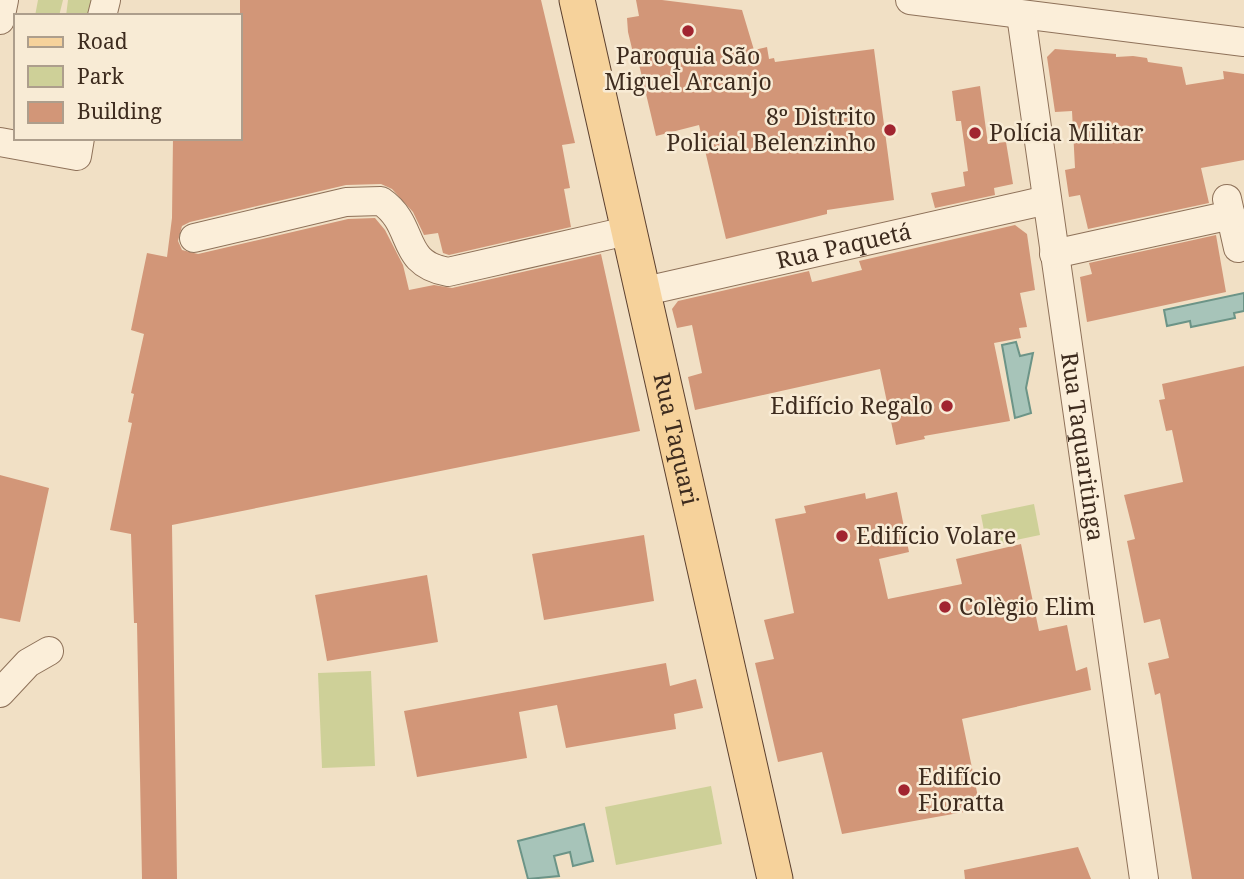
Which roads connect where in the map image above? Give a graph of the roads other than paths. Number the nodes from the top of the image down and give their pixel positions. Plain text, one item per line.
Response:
1 (5, 0) edge
2 (577, 0) edge
3 (910, 0) edge
4 (1068, 10) edge
5 (1021, 15) junction
6 (0, 20) edge
7 (1244, 42) edge
8 (0, 142) edge
9 (79, 147) edge
10 (1047, 200) junction
11 (627, 232) junction
12 (194, 238) dead end
13 (1238, 248) dead end
14 (1054, 254) junction
15 (641, 292) junction
16 (49, 650) dead end
17 (0, 693) edge
18 (775, 879) edge
19 (1144, 879) edge

1 - 6 street
2 - 11 main road, Rua Taquari
3 - 5 street
4 - 5 street
4 - 7 street
5 - 10 street, Rua Taquaritinga
8 - 9 street
10 - 14 street, Rua Taquaritinga
10 - 15 street, Rua Paquetá
11 - 12 street
11 - 15 main road, Rua Taquari
13 - 14 street
14 - 19 street, Rua Taquaritinga
15 - 18 main road, Rua Taquari
16 - 17 street

